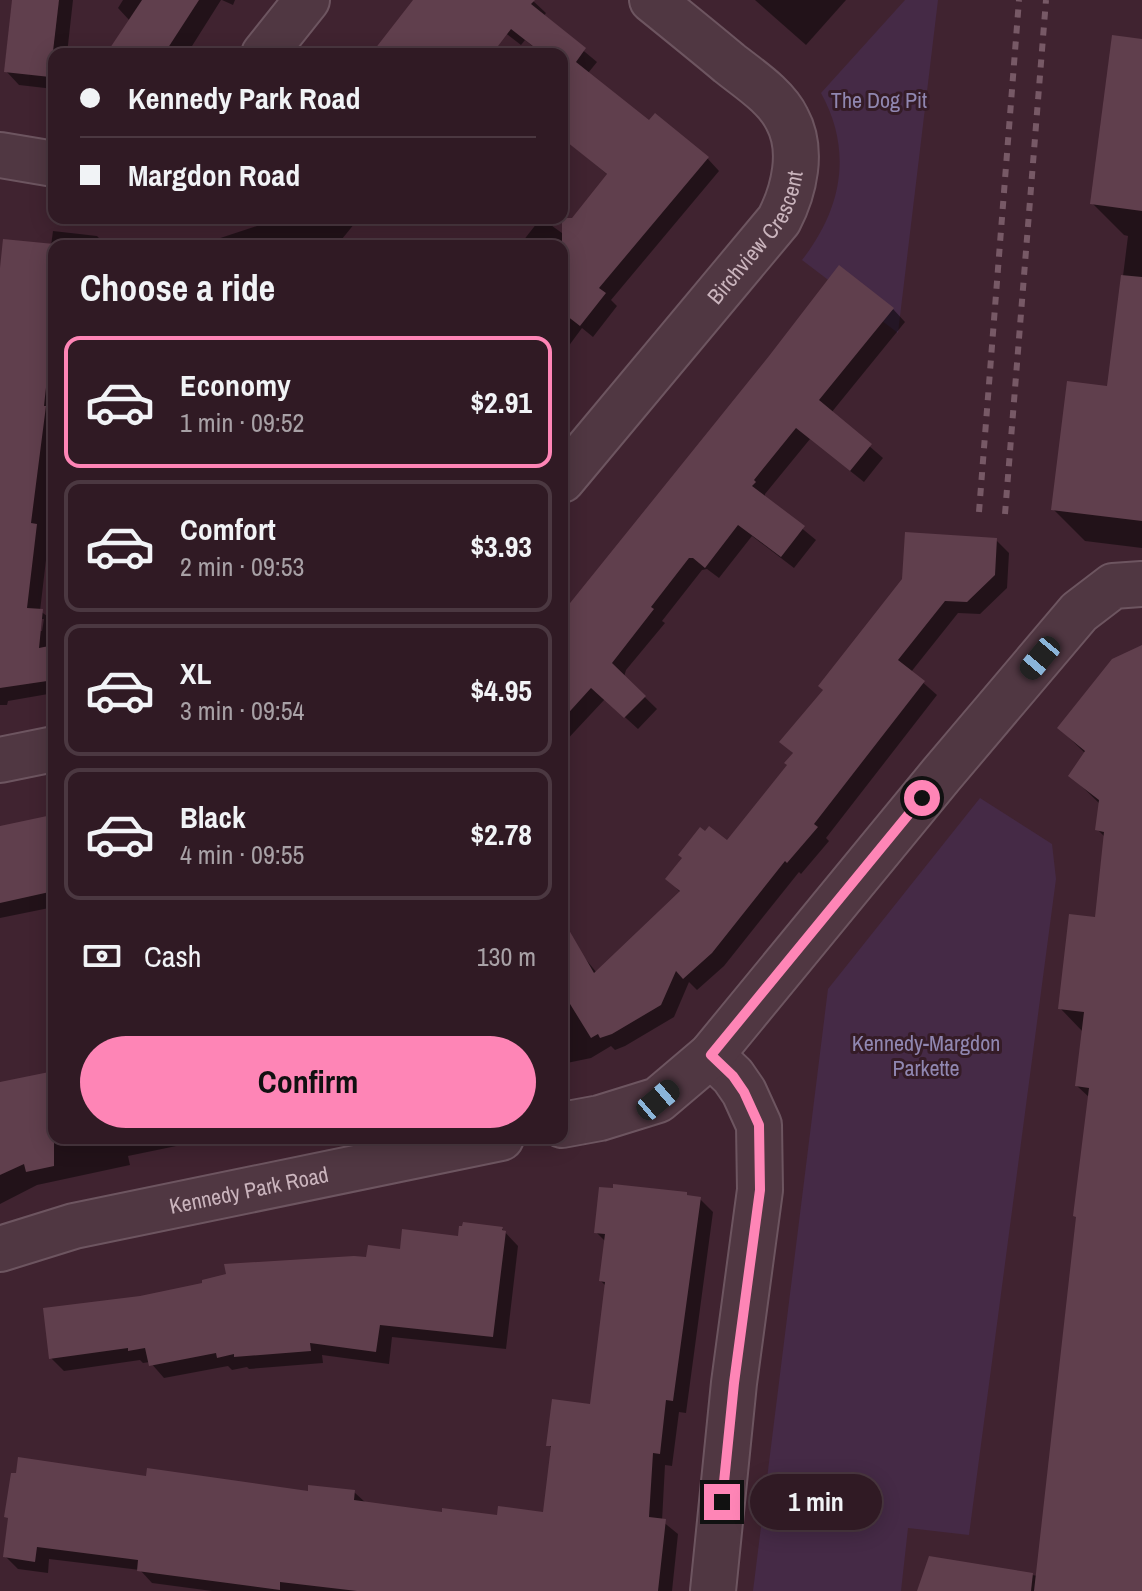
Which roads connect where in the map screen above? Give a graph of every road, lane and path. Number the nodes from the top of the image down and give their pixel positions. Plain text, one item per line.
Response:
1 (307, 0) edge
2 (652, 0) edge
3 (269, 48) edge
4 (0, 155) edge
5 (48, 163) edge
6 (568, 473) edge
7 (1142, 584) edge
8 (48, 750) edge
9 (0, 760) edge
10 (711, 1055) junction
11 (568, 1124) edge
12 (472, 1144) edge
13 (0, 1249) edge
14 (713, 1591) edge

1 - 3 street
2 - 6 street, Birchview Crescent
4 - 5 street
7 - 10 street
8 - 9 street
10 - 11 street
10 - 14 street
12 - 13 street, Kennedy Park Road

